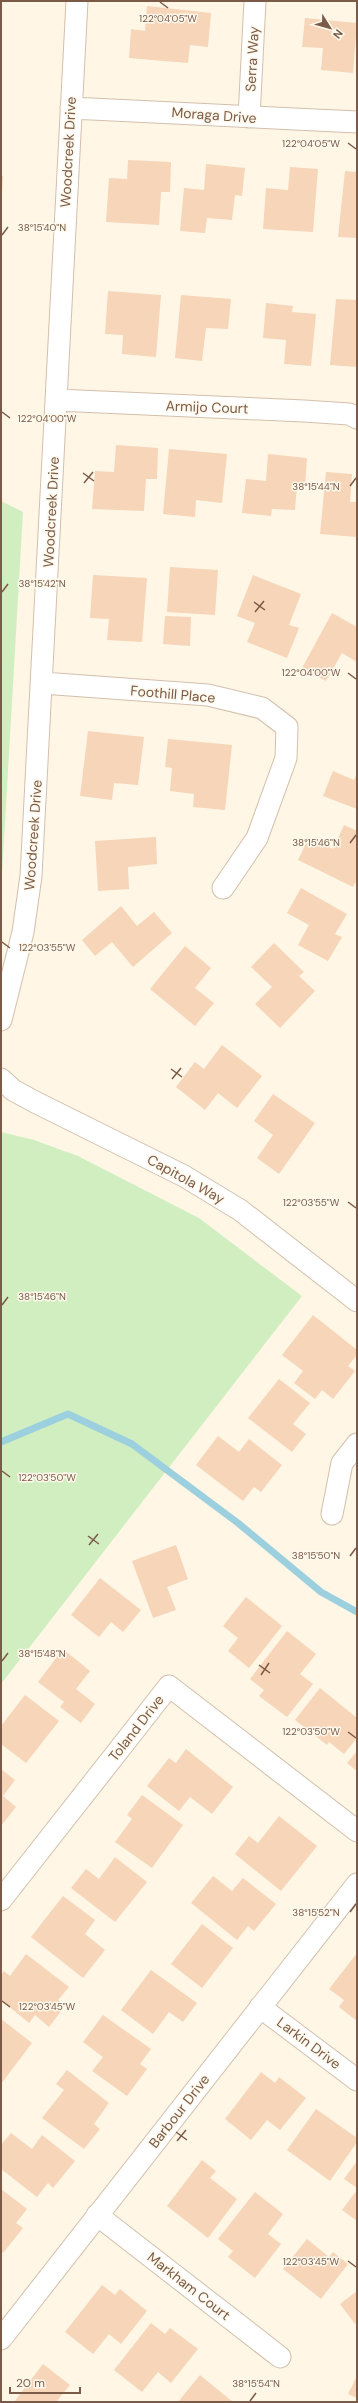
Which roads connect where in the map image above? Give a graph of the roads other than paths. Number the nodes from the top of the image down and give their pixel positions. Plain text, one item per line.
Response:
1 (77, 1) edge
2 (255, 1) edge
3 (71, 108) junction
4 (249, 117) junction
5 (357, 122) edge
6 (56, 400) junction
7 (357, 418) edge
8 (42, 683) junction
9 (223, 888) dead end
10 (1, 1020) edge
11 (1, 1079) edge
12 (357, 1301) edge
13 (357, 1444) edge
14 (332, 1514) dead end
15 (357, 1831) edge
16 (357, 1884) edge
17 (1, 1900) edge
18 (260, 2007) junction
19 (357, 2080) edge
20 (97, 2215) junction
21 (1, 2339) edge
22 (280, 2357) dead end

1 - 3 street, Woodcreek Drive
2 - 4 street, Serra Way
3 - 4 street, Moraga Drive
3 - 6 street, Woodcreek Drive
4 - 5 street, Moraga Drive
6 - 7 street, Armijo Court
6 - 8 street, Woodcreek Drive
8 - 9 street, Foothill Place
8 - 10 street, Woodcreek Drive
11 - 12 street, Capitola Way
13 - 14 street
15 - 17 street, Toland Drive
16 - 18 street, Barbour Drive
18 - 19 street, Larkin Drive
18 - 20 street, Barbour Drive
20 - 21 street, Barbour Drive
20 - 22 street, Markham Court

